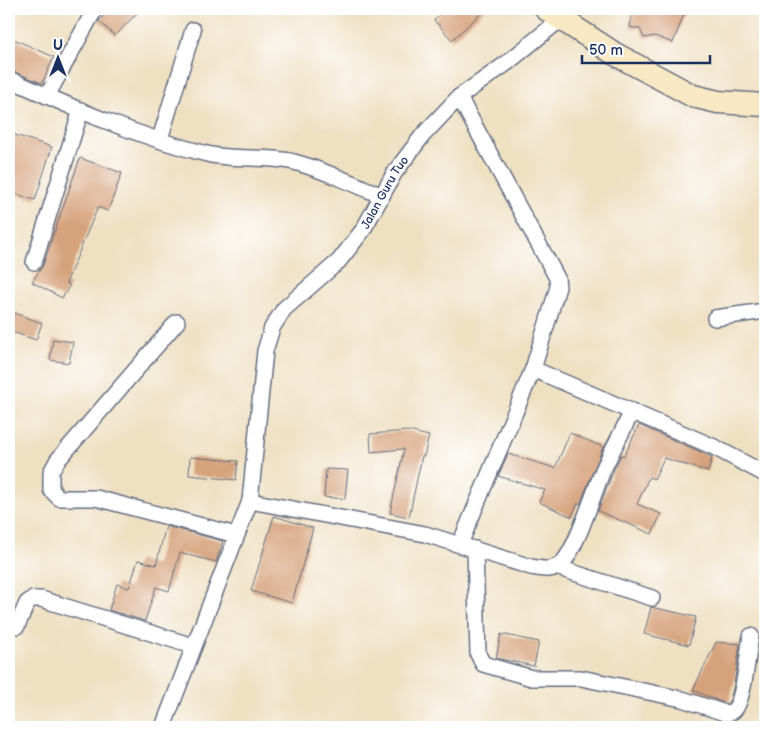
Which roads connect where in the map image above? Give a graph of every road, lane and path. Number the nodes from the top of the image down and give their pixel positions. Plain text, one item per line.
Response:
1 (95, 9) edge
2 (560, 13) edge
3 (193, 30) dead end
4 (9, 79) edge
5 (47, 96) junction
6 (459, 97) junction
7 (765, 105) edge
8 (81, 110) junction
9 (160, 139) junction
10 (382, 196) junction
11 (34, 262) dead end
12 (765, 311) edge
13 (716, 318) dead end
14 (177, 322) dead end
15 (532, 370) junction
16 (632, 411) junction
17 (765, 474) edge
18 (250, 501) junction
19 (236, 536) junction
20 (460, 544) junction
21 (475, 549) junction
22 (556, 568) junction
23 (652, 598) dead end
24 (17, 626) dead end
25 (751, 636) dead end
26 (193, 646) junction
27 (163, 727) edge

1 - 5 street
2 - 6 street, Jalan Guru Tuo
2 - 7 street
3 - 9 street
4 - 5 street
5 - 8 street
6 - 10 street, Jalan Guru Tuo
6 - 15 street
8 - 9 street
8 - 11 street
9 - 10 street
10 - 18 street, Jalan Guru Tuo
12 - 13 street
14 - 19 street
15 - 16 street
15 - 20 street
16 - 17 street
16 - 22 street
18 - 19 street, Jalan Guru Tuo
18 - 20 street
19 - 26 street, Jalan Guru Tuo
20 - 21 street
21 - 22 street
21 - 25 street
22 - 23 street
24 - 26 street
26 - 27 street, Jalan Guru Tuo

